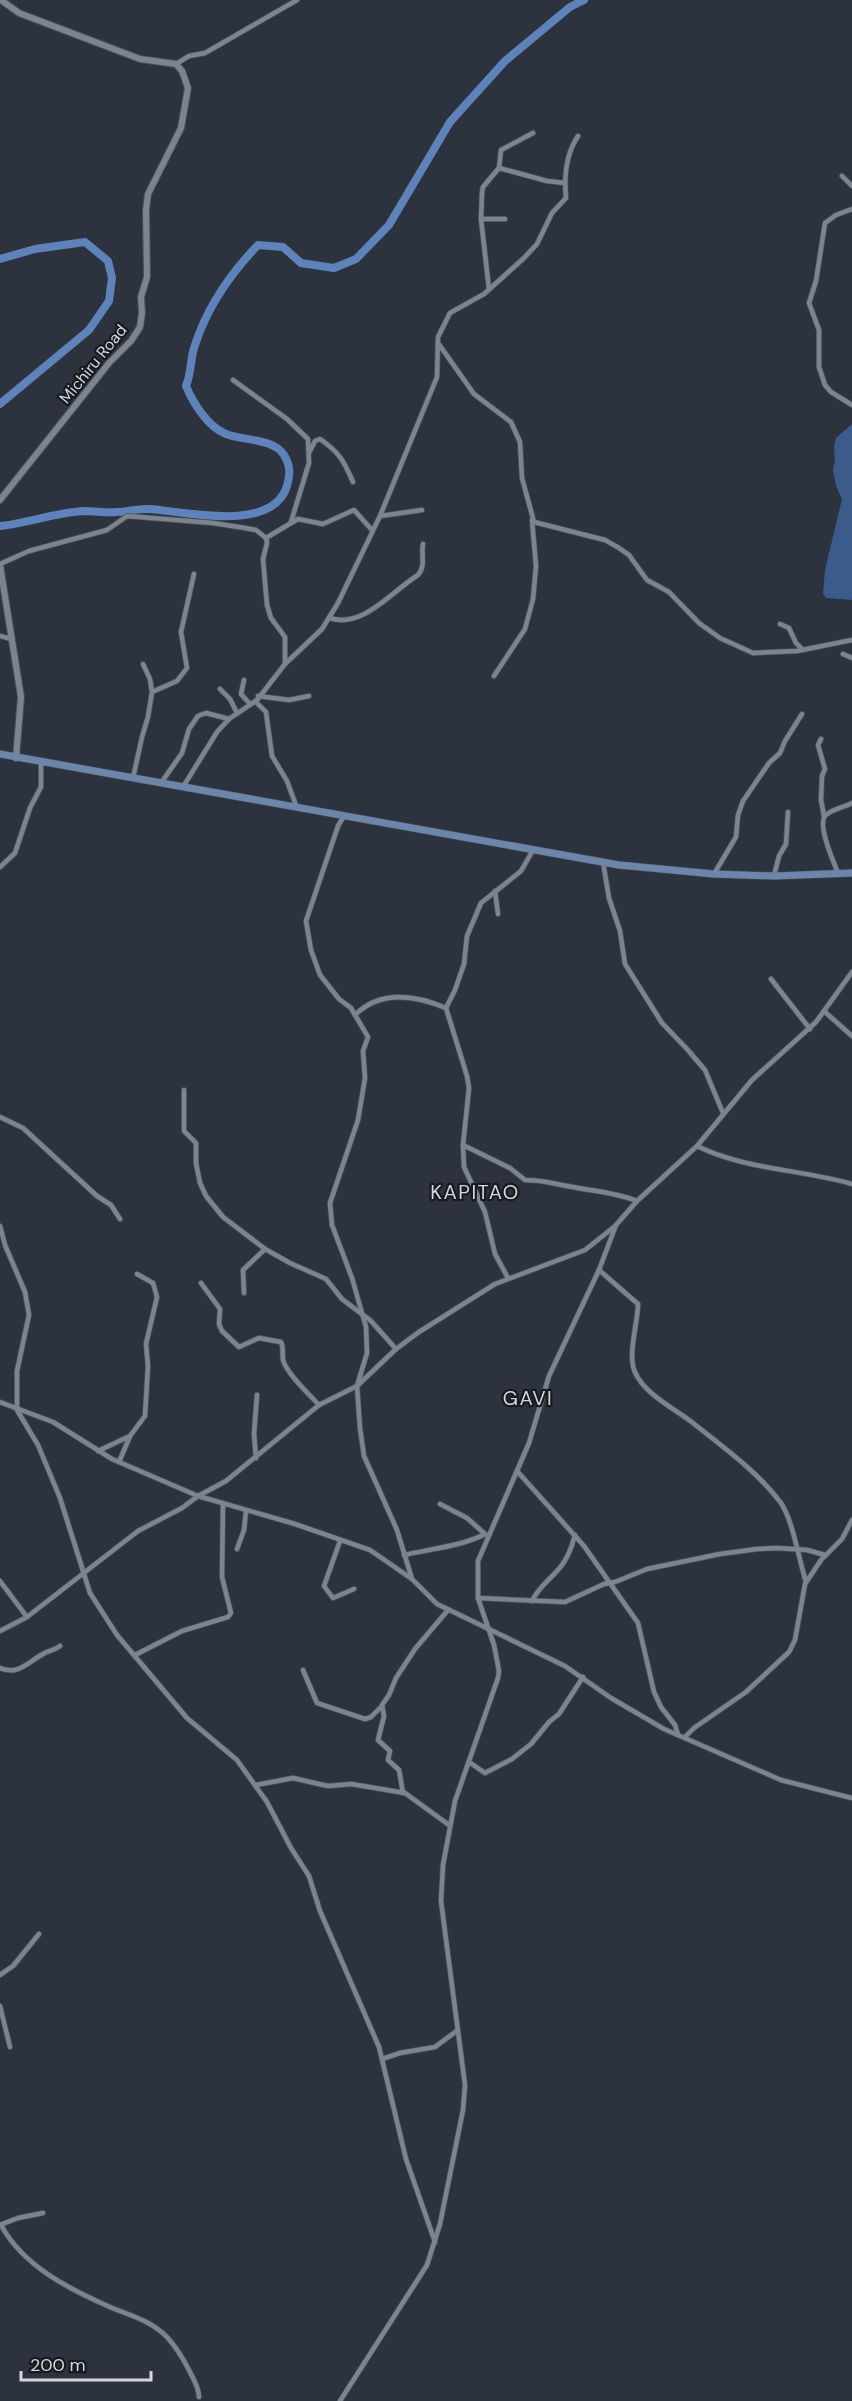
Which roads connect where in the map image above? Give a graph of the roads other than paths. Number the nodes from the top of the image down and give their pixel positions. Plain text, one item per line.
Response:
1 (1, 0) edge
2 (297, 0) edge
3 (176, 64) junction
4 (533, 133) dead end
5 (578, 135) dead end
6 (499, 168) junction
7 (842, 176) dead end
8 (565, 183) junction
9 (852, 186) edge
10 (852, 209) edge
11 (481, 219) junction
12 (505, 219) dead end
13 (489, 289) junction
14 (438, 343) junction
15 (233, 380) dead end
16 (852, 405) edge
17 (310, 451) junction
18 (353, 482) dead end
19 (0, 500) edge
20 (422, 510) dead end
21 (380, 516) junction
22 (532, 520) junction
23 (291, 522) junction
24 (372, 530) junction
25 (266, 538) junction
26 (423, 544) dead end
27 (0, 564) edge
28 (194, 574) dead end
29 (329, 618) junction
30 (780, 624) dead end
31 (0, 636) edge
32 (11, 639) junction
33 (852, 640) edge
34 (803, 650) junction
35 (843, 654) dead end
36 (852, 658) edge
37 (142, 664) dead end
38 (285, 664) junction
39 (494, 676) dead end
40 (244, 680) dead end
41 (220, 689) dead end
42 (152, 692) junction
43 (309, 696) dead end
44 (255, 700) junction
45 (237, 713) junction
46 (802, 714) dead end
47 (229, 719) junction
48 (821, 739) dead end
49 (0, 754) edge
50 (16, 758) junction
51 (41, 763) junction
52 (133, 778) junction
53 (161, 783) junction
54 (183, 787) junction
55 (852, 803) edge
56 (297, 807) junction
57 (788, 812) dead end
58 (344, 816) junction
59 (824, 816) junction
60 (533, 850) junction
61 (603, 862) junction
62 (0, 867) edge
63 (838, 873) junction
64 (852, 873) edge
65 (714, 874) junction
66 (774, 876) junction
67 (495, 891) junction
68 (498, 914) dead end
69 (852, 972) edge
70 (771, 979) dead end
71 (351, 1008) junction
72 (362, 1008) junction
73 (446, 1008) junction
74 (825, 1012) junction
75 (355, 1016) junction
76 (810, 1029) junction
77 (852, 1036) edge
78 (184, 1090) dead end
79 (723, 1113) junction
80 (0, 1117) edge
81 (463, 1145) junction
82 (697, 1146) junction
83 (852, 1184) edge
84 (637, 1201) junction
85 (120, 1219) dead end
86 (616, 1225) junction
87 (0, 1226) edge
88 (265, 1249) junction
89 (599, 1270) junction
90 (137, 1274) dead end
91 (508, 1278) junction
92 (201, 1284) dead end
93 (244, 1293) dead end
94 (364, 1315) junction
95 (396, 1349) junction
96 (357, 1386) junction
97 (257, 1395) dead end
98 (0, 1402) edge
99 (320, 1405) junction
100 (17, 1410) junction
101 (130, 1436) junction
102 (98, 1451) junction
103 (256, 1458) junction
104 (119, 1462) junction
105 (517, 1472) junction
106 (198, 1496) junction
107 (440, 1504) dead end
108 (223, 1505) junction
109 (246, 1511) junction
110 (852, 1520) edge
111 (486, 1535) junction
112 (575, 1535) junction
113 (340, 1541) junction
114 (237, 1549) dead end
115 (797, 1550) junction
116 (404, 1555) junction
117 (825, 1555) junction
118 (83, 1573) junction
119 (412, 1579) junction
120 (0, 1581) edge
121 (610, 1582) junction
122 (806, 1582) junction
123 (354, 1588) dead end
124 (478, 1598) junction
125 (532, 1601) junction
126 (448, 1610) junction
127 (27, 1617) junction
128 (488, 1628) junction
129 (0, 1631) edge
130 (60, 1646) dead end
131 (135, 1655) junction
132 (0, 1668) edge
133 (303, 1670) dead end
134 (583, 1677) junction
135 (382, 1706) junction
136 (678, 1735) junction
137 (685, 1737) junction
138 (469, 1762) junction
139 (256, 1785) junction
140 (403, 1793) junction
141 (852, 1798) edge
142 (449, 1825) junction
143 (39, 1934) dead end
144 (0, 1975) edge
145 (0, 2006) edge
146 (458, 2030) junction
147 (10, 2047) dead end
148 (382, 2059) junction
149 (43, 2213) dead end
150 (1, 2225) edge
151 (435, 2242) junction
152 (199, 2397) dead end
153 (340, 2401) edge

1 - 3 street
2 - 3 street
3 - 19 street, Michiru Road
4 - 6 street
5 - 8 street
6 - 8 street
6 - 11 street
7 - 9 street
8 - 13 street
10 - 16 street
11 - 12 street
11 - 13 street
13 - 14 street
14 - 21 street
14 - 22 street
15 - 17 street
17 - 18 street
17 - 23 street
20 - 21 street
21 - 24 street
22 - 34 street
22 - 39 street
23 - 24 street
23 - 25 street
24 - 29 street
25 - 27 street
25 - 38 street
26 - 29 street
27 - 32 street
28 - 42 street
29 - 38 street
30 - 34 street
31 - 32 street
32 - 50 street
33 - 34 street
35 - 36 street
37 - 42 street
38 - 44 street
40 - 44 street
41 - 45 street
42 - 52 street
43 - 44 street
44 - 45 street
44 - 56 street
45 - 47 street
46 - 65 street
47 - 53 street
47 - 54 street
48 - 59 street
49 - 50 main road
50 - 51 main road
51 - 52 main road
51 - 62 street
52 - 53 main road
53 - 54 main road
54 - 56 main road
55 - 59 street
56 - 58 main road
57 - 66 street
58 - 60 main road
58 - 71 street
59 - 63 street
60 - 61 main road
60 - 67 street
61 - 65 main road
61 - 79 street
63 - 64 main road
63 - 66 main road
65 - 66 main road
67 - 68 street
67 - 73 street
69 - 74 street
70 - 76 street
71 - 72 street
71 - 75 street
72 - 73 street
72 - 75 street
73 - 81 street
74 - 76 street
74 - 77 street
75 - 94 street
76 - 79 street
78 - 88 street
79 - 82 street
80 - 85 street
81 - 84 street
81 - 91 street
82 - 83 street
82 - 84 street
84 - 86 street
86 - 89 street
86 - 91 street
87 - 100 street
88 - 93 street
88 - 94 street
89 - 105 street
89 - 115 street
90 - 101 street
91 - 95 street
92 - 99 street
94 - 95 street
94 - 96 street
95 - 96 street
96 - 99 street
96 - 116 street
97 - 103 street
98 - 100 street
99 - 103 street
100 - 102 street
100 - 118 street
101 - 102 street
101 - 104 street
102 - 104 street
103 - 106 street
104 - 106 street
105 - 111 street
105 - 112 street
106 - 108 street
106 - 118 street
107 - 111 street
108 - 109 street
108 - 131 street
109 - 113 street
109 - 114 street
110 - 117 street
111 - 116 street
111 - 124 street
112 - 121 street
112 - 125 street
113 - 119 street
113 - 123 street
115 - 117 street
115 - 121 street
115 - 122 street
116 - 119 street
117 - 122 street
118 - 127 street
118 - 131 street
119 - 126 street
120 - 127 street
121 - 125 street
121 - 136 street
122 - 137 street
124 - 125 street
124 - 128 street
126 - 128 street
126 - 135 street
127 - 129 street
128 - 134 street
128 - 138 street
130 - 132 street
131 - 139 street
133 - 135 street
134 - 136 street
134 - 138 street
135 - 140 street
136 - 137 street
137 - 141 street
138 - 142 street
139 - 140 street
139 - 148 street
140 - 142 street
142 - 146 street
143 - 144 street
145 - 147 street
146 - 148 street
146 - 151 street
148 - 151 street
149 - 150 street
150 - 152 street
151 - 153 street

